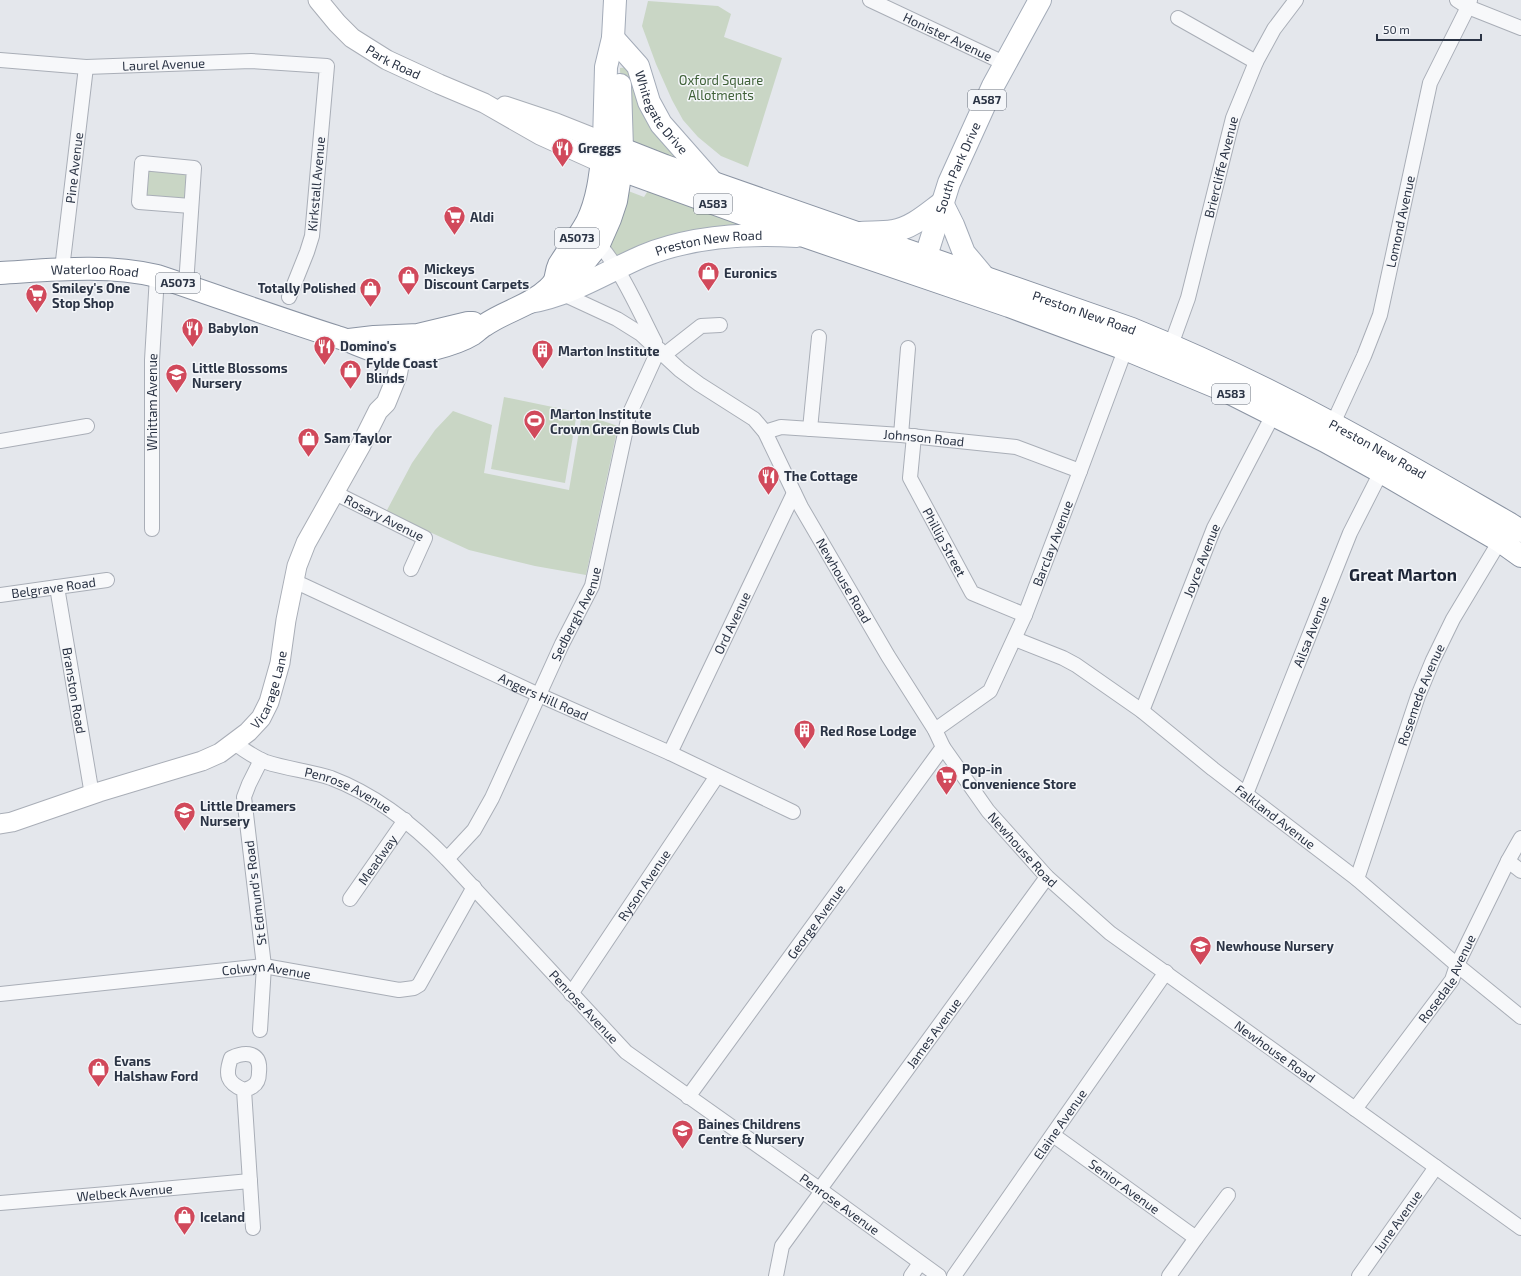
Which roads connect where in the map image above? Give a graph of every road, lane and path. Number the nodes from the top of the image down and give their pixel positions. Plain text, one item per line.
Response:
1 (318, 0) edge
2 (615, 0) edge
3 (870, 0) edge
4 (1040, 0) edge
5 (1296, 0) edge
6 (1465, 2) edge
7 (1178, 18) dead end
8 (1521, 28) edge
9 (613, 38) junction
10 (0, 60) edge
11 (1256, 62) junction
12 (1004, 63) junction
13 (327, 66) joint
14 (86, 67) junction
15 (612, 156) junction
16 (713, 183) junction
17 (942, 203) junction
18 (191, 206) junction
19 (580, 233) junction
20 (858, 233) junction
21 (804, 236) junction
22 (599, 244) junction
23 (922, 267) junction
24 (616, 268) junction
25 (62, 269) junction
26 (0, 273) edge
27 (157, 276) junction
28 (985, 278) junction
29 (186, 285) junction
30 (559, 287) junction
31 (289, 297) dead end
32 (720, 324) dead end
33 (819, 337) dead end
34 (1129, 339) junction
35 (397, 345) junction
36 (1171, 345) junction
37 (908, 348) dead end
38 (662, 352) junction
39 (1273, 415) junction
40 (87, 426) dead end
41 (810, 429) junction
42 (765, 432) junction
43 (1329, 432) junction
44 (908, 436) junction
45 (0, 440) edge
46 (1080, 471) junction
47 (1381, 472) junction
48 (334, 492) junction
49 (794, 494) junction
50 (152, 529) dead end
51 (1510, 532) edge
52 (1521, 556) edge
53 (411, 569) dead end
54 (107, 580) dead end
55 (294, 581) junction
56 (57, 587) junction
57 (0, 595) edge
58 (1025, 614) junction
59 (1015, 639) junction
60 (539, 695) junction
61 (1142, 711) junction
62 (935, 730) junction
63 (235, 744) junction
64 (943, 747) junction
65 (670, 753) junction
66 (261, 760) junction
67 (717, 776) junction
68 (1246, 794) junction
69 (92, 795) junction
70 (793, 812) dead end
71 (405, 820) junction
72 (4, 825) edge
73 (1521, 838) edge
74 (447, 859) junction
75 (1508, 861) junction
76 (1521, 871) edge
77 (1047, 876) junction
78 (1357, 878) junction
79 (474, 887) junction
80 (350, 899) dead end
81 (1457, 965) junction
82 (264, 966) junction
83 (1166, 972) junction
84 (0, 994) edge
85 (571, 994) junction
86 (1521, 1017) edge
87 (260, 1030) dead end
88 (244, 1090) dead end
89 (688, 1097) junction
90 (1355, 1109) junction
91 (1053, 1135) junction
92 (1436, 1167) junction
93 (250, 1180) junction
94 (821, 1190) junction
95 (1228, 1195) dead end
96 (0, 1202) edge
97 (254, 1228) dead end
98 (1521, 1228) edge
99 (1196, 1238) junction
100 (920, 1262) junction
101 (776, 1276) edge
102 (911, 1276) edge
103 (939, 1276) edge
104 (954, 1276) edge
105 (1169, 1276) edge
106 (1359, 1276) edge

1 - 15 street, Park Road
2 - 9 main road, Whitegate Drive
3 - 12 street, Honister Avenue
4 - 12 main road, South Park Drive / A587
5 - 11 street, Briercliffe Avenue
6 - 8 street
6 - 43 street, Lomond Avenue
7 - 11 street
9 - 15 main road, Whitegate Drive
9 - 16 main road, Whitegate Drive
10 - 14 street, Laurel Avenue
11 - 36 street, Briercliffe Avenue
12 - 17 main road, South Park Drive / A587
13 - 14 street, Laurel Avenue
13 - 31 street, Kirkstall Avenue
14 - 25 street, Pine Avenue
15 - 16 main road, Preston New Road / A583
15 - 19 main road, A5073
15 - 21 main road, Preston New Road / A583
15 - 22 main road, Waterloo Road / A5073
16 - 20 main road, Preston New Road / A583
17 - 20 main road, A583
17 - 23 main road, South Park Drive / A587
17 - 28 main road, A583
18 - 18 street
18 - 29 street
19 - 22 street
19 - 30 main road, A5073
20 - 23 main road, Preston New Road / A583
21 - 23 main road, Preston New Road / A583
21 - 24 main road, Preston New Road
22 - 24 street, Newhouse Road
22 - 30 main road, Waterloo Road / A5073
23 - 28 main road, Preston New Road / A583
23 - 34 main road, Preston New Road / A583
24 - 30 main road, Waterloo Road
24 - 38 street, Newhouse Road
25 - 26 main road, Waterloo Road / A5073
25 - 27 main road, Waterloo Road / A5073
27 - 29 main road, Waterloo Road / A5073
27 - 50 street, Whittam Avenue
28 - 34 main road, Preston New Road / A583
29 - 35 main road, Waterloo Road / A5073
30 - 35 main road, Waterloo Road / A5073
30 - 38 street, Newhouse Road
32 - 38 street
33 - 41 street
34 - 36 main road, Preston New Road / A583
34 - 39 main road, Preston New Road / A583
34 - 46 street, Barclay Avenue
35 - 48 street, Vicarage Lane
36 - 43 main road, Preston New Road / A583
37 - 44 street, Phillip Street
38 - 42 street, Newhouse Road
38 - 60 street, Sedbergh Avenue
39 - 43 main road, Preston New Road / A583
39 - 61 street, Joyce Avenue
40 - 45 street
41 - 42 street, Johnson Road
41 - 44 street, Johnson Road
42 - 49 street, Newhouse Road
43 - 47 main road, Preston New Road / A583
43 - 51 main road, Preston New Road / A583
44 - 46 street, Johnson Road
44 - 58 street, Phillip Street
46 - 58 street, Barclay Avenue
47 - 51 main road, Preston New Road / A583
47 - 68 street, Ailsa Avenue
48 - 53 street, Rosary Avenue
48 - 55 street, Vicarage Lane
49 - 62 street, Newhouse Road
49 - 65 street, Ord Avenue
51 - 52 main road, Preston New Road / A583
51 - 78 street, Rosemede Avenue
54 - 56 street, Belgrave Road
55 - 60 street, Angers Hill Road
55 - 63 street, Vicarage Lane
56 - 57 street, Belgrave Road
56 - 69 street, Branston Road
58 - 59 street, Barclay Avenue
59 - 61 street, Falkland Avenue
59 - 62 street, Barclay Avenue
60 - 65 street, Angers Hill Road
60 - 74 street, Sedbergh Avenue
61 - 68 street, Falkland Avenue
62 - 64 street, Newhouse Road
63 - 66 street, Penrose Avenue
63 - 69 street, Vicarage Lane
64 - 77 street, Newhouse Road
64 - 89 street, George Avenue
65 - 67 street, Angers Hill Road
66 - 71 street, Penrose Avenue
66 - 82 street, St Edmund's Road
67 - 70 street, Angers Hill Road
67 - 85 street, Ryson Avenue
68 - 78 street, Falkland Avenue
69 - 72 street, Vicarage Lane
71 - 74 street, Penrose Avenue
71 - 80 street, Meadway
73 - 75 street, Rosedale Avenue
74 - 79 street, Penrose Avenue
75 - 76 street
75 - 81 street, Rosedale Avenue
77 - 83 street, Newhouse Road
77 - 94 street, James Avenue
78 - 81 street, Falkland Avenue
79 - 82 street, Colwyn Avenue
79 - 85 street, Penrose Avenue
81 - 86 street, Falkland Avenue
81 - 90 street, Rosedale Avenue
82 - 84 street, Colwyn Avenue
82 - 87 street, St Edmund's Road
83 - 90 street, Newhouse Road
83 - 91 street, Elaine Avenue
85 - 89 street, Penrose Avenue
88 - 93 street
89 - 94 street, Penrose Avenue
90 - 92 street, Newhouse Road
91 - 99 street, Senior Avenue
91 - 104 street, Elaine Avenue
92 - 98 street, Newhouse Road
92 - 106 street, June Avenue
93 - 96 street, Welbeck Avenue
93 - 97 street
94 - 100 street, Penrose Avenue
94 - 101 street, James Avenue
95 - 99 street
99 - 105 street
100 - 102 street
100 - 103 street, Penrose Avenue

